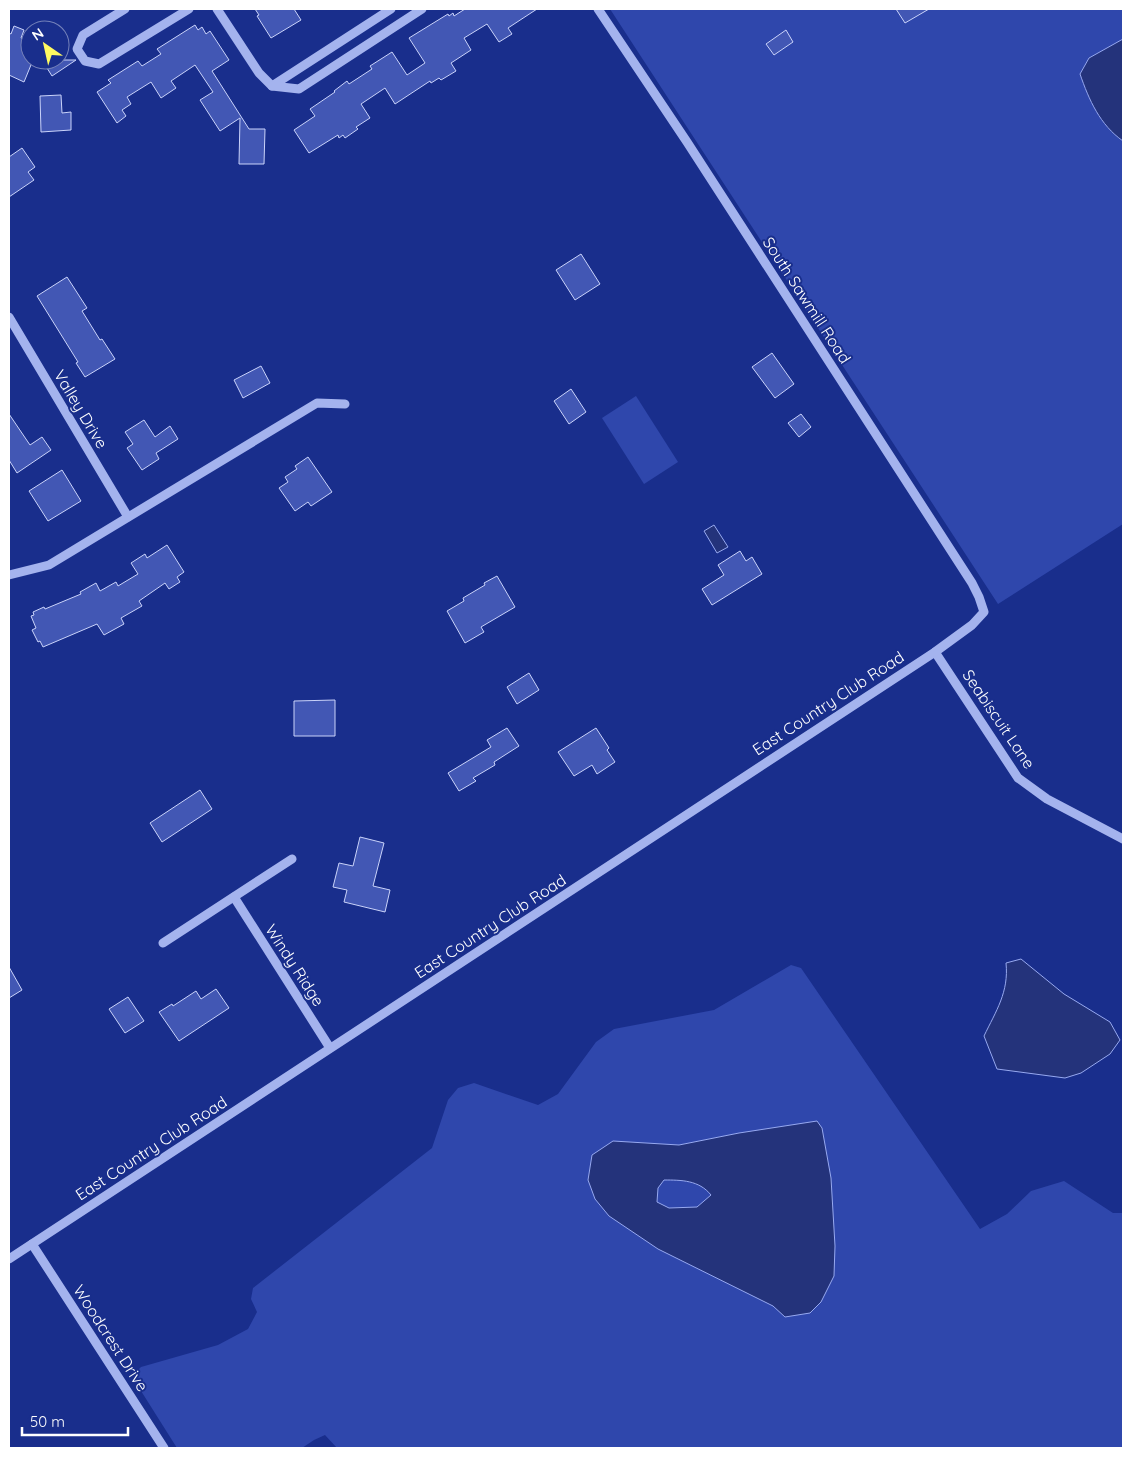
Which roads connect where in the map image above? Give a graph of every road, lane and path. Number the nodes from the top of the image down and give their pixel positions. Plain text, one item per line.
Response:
1 (125, 9) edge
2 (189, 9) edge
3 (217, 9) edge
4 (390, 9) edge
5 (422, 9) edge
6 (598, 9) edge
7 (272, 86) junction
8 (9, 317) edge
9 (345, 404) dead end
10 (128, 517) junction
11 (9, 575) edge
12 (984, 612) joint
13 (935, 652) junction
14 (1123, 839) edge
15 (292, 859) dead end
16 (234, 897) junction
17 (163, 943) dead end
18 (330, 1048) junction
19 (32, 1244) junction
20 (9, 1259) edge
21 (164, 1448) edge

1 - 2 street
3 - 7 street
4 - 7 street
5 - 7 street
6 - 12 street, South Sawmill Road
8 - 10 street, Valley Drive
9 - 10 street
10 - 11 street
12 - 13 street, East Country Club Road
13 - 14 street, Seabiscuit Lane
13 - 18 street, East Country Club Road
15 - 16 street
16 - 17 street
16 - 18 street, Windy Ridge
18 - 19 street, East Country Club Road
19 - 20 street, East Country Club Road
19 - 21 street, Woodcrest Drive

